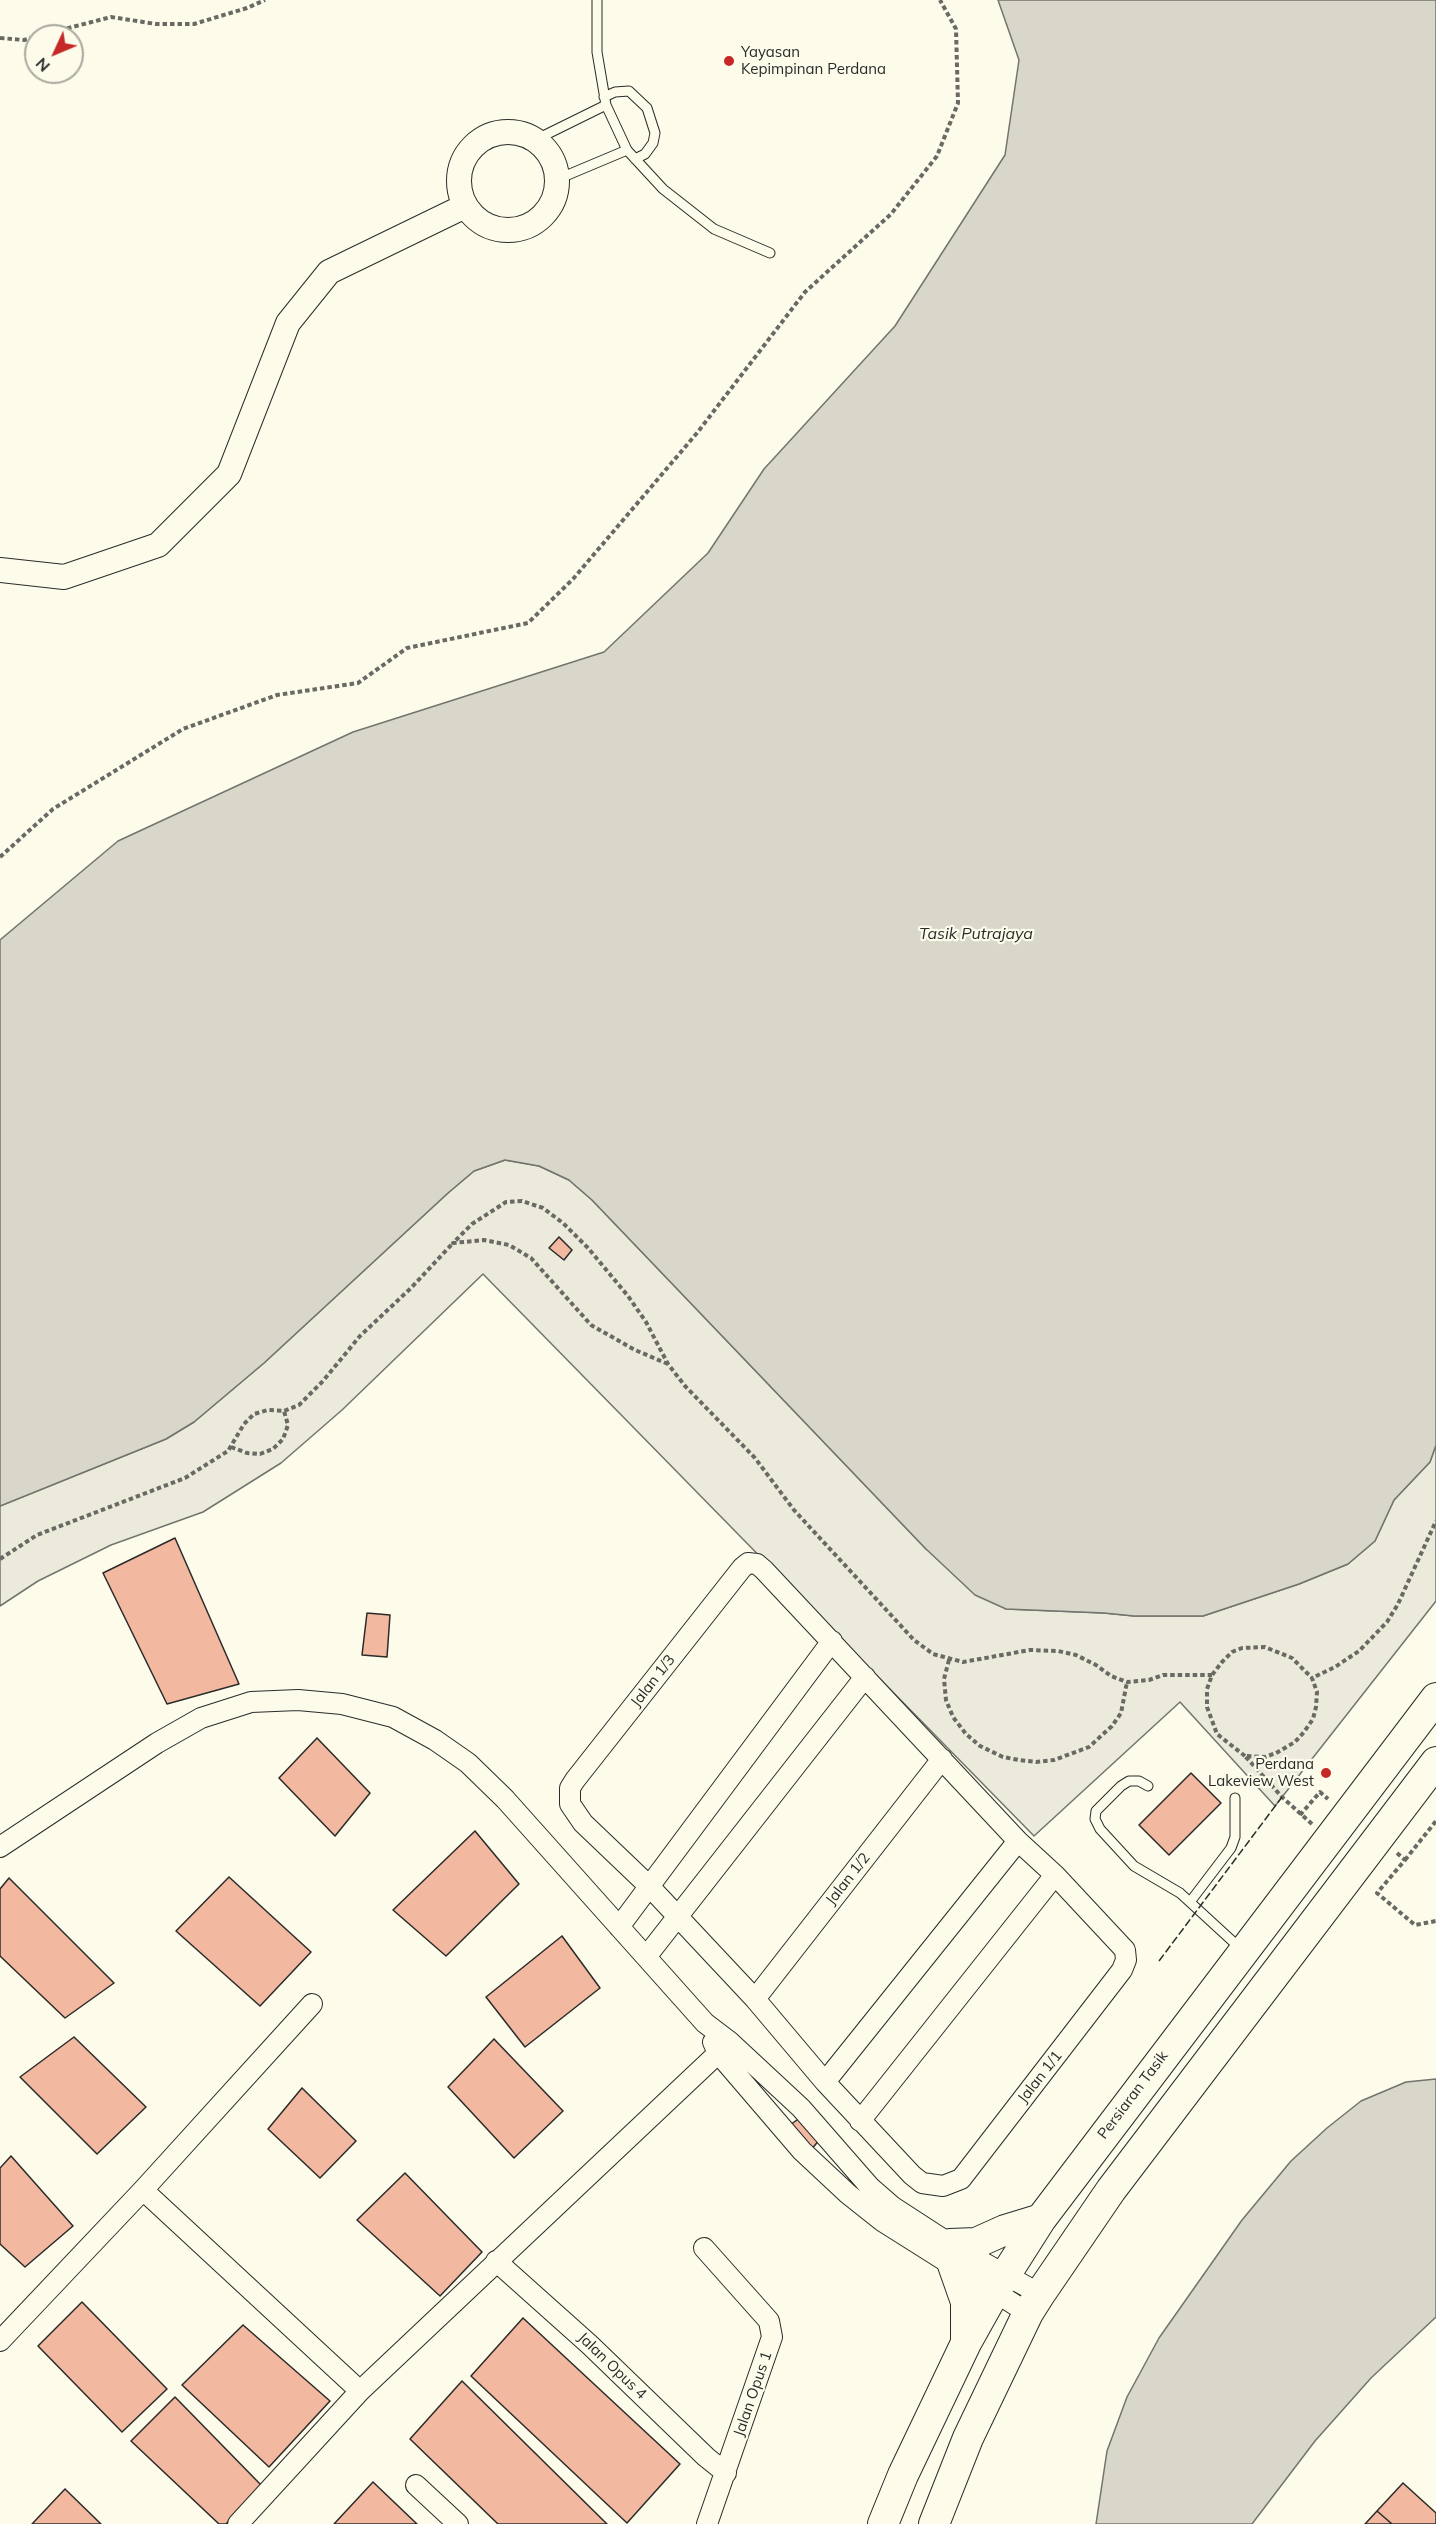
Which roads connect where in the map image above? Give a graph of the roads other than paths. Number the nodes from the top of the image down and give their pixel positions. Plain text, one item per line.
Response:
1 (597, 0) edge
2 (605, 101) junction
3 (535, 140) junction
4 (627, 150) junction
5 (635, 159) junction
6 (558, 179) junction
7 (465, 206) junction
8 (770, 253) dead end
9 (0, 570) edge
10 (832, 1641) junction
11 (865, 1677) junction
12 (1436, 1698) edge
13 (942, 1759) junction
14 (1436, 1762) edge
15 (1148, 1786) dead end
16 (1236, 1798) dead end
17 (1018, 1840) junction
18 (0, 1847) edge
19 (1055, 1875) junction
20 (650, 1887) junction
21 (1190, 1902) junction
22 (677, 1918) junction
23 (620, 1927) junction
24 (1243, 1950) junction
25 (646, 1957) junction
26 (755, 1999) junction
27 (312, 2004) dead end
28 (724, 2047) junction
29 (773, 2082) junction
30 (825, 2082) junction
31 (756, 2097) junction
32 (860, 2121) junction
33 (143, 2190) junction
34 (887, 2214) junction
35 (1041, 2218) junction
36 (704, 2248) dead end
37 (952, 2254) junction
38 (496, 2260) junction
39 (1000, 2284) junction
40 (1034, 2304) junction
41 (0, 2341) edge
42 (966, 2343) junction
43 (360, 2391) junction
44 (726, 2473) junction
45 (416, 2485) dead end
46 (238, 2524) edge
47 (458, 2524) edge
48 (707, 2524) edge
49 (883, 2524) edge
50 (934, 2524) edge

1 - 2 lane
2 - 3 lane
2 - 4 lane
2 - 5 lane
3 - 6 street
3 - 7 street
4 - 5 lane
4 - 6 lane
5 - 8 lane
6 - 7 street
7 - 9 street
10 - 11 street, Jalan 1/1
10 - 20 street
10 - 20 street, Jalan 1/3
11 - 13 street, Jalan 1/1
11 - 22 street
12 - 24 main road, Persiaran Tasik
13 - 17 street, Jalan 1/1
13 - 26 street, Jalan 1/2
14 - 40 main road
15 - 21 lane
16 - 21 lane
17 - 19 street, Jalan 1/1
17 - 30 street
18 - 23 street
19 - 32 street
19 - 32 street, Jalan 1/1
20 - 22 street, Jalan 1/1
20 - 23 street
21 - 24 lane
22 - 25 street
22 - 26 street, Jalan 1/1
23 - 25 street
24 - 35 main road, Persiaran Tasik
25 - 28 street
26 - 30 street, Jalan 1/1
27 - 33 street
28 - 29 street
28 - 31 street
28 - 38 street
29 - 31 street
29 - 34 street
30 - 32 street, Jalan 1/1
31 - 34 street
33 - 41 street
33 - 43 street
34 - 37 street
35 - 37 main road
35 - 39 main road, Persiaran Tasik
36 - 44 street, Jalan Opus 1
37 - 39 street
37 - 42 main road
38 - 43 street
38 - 44 street, Jalan Opus 4
39 - 40 street
39 - 42 main road, Persiaran Tasik
40 - 50 main road
42 - 49 main road, Persiaran Tasik
43 - 46 street
44 - 48 street, Jalan Opus 1
45 - 47 street

